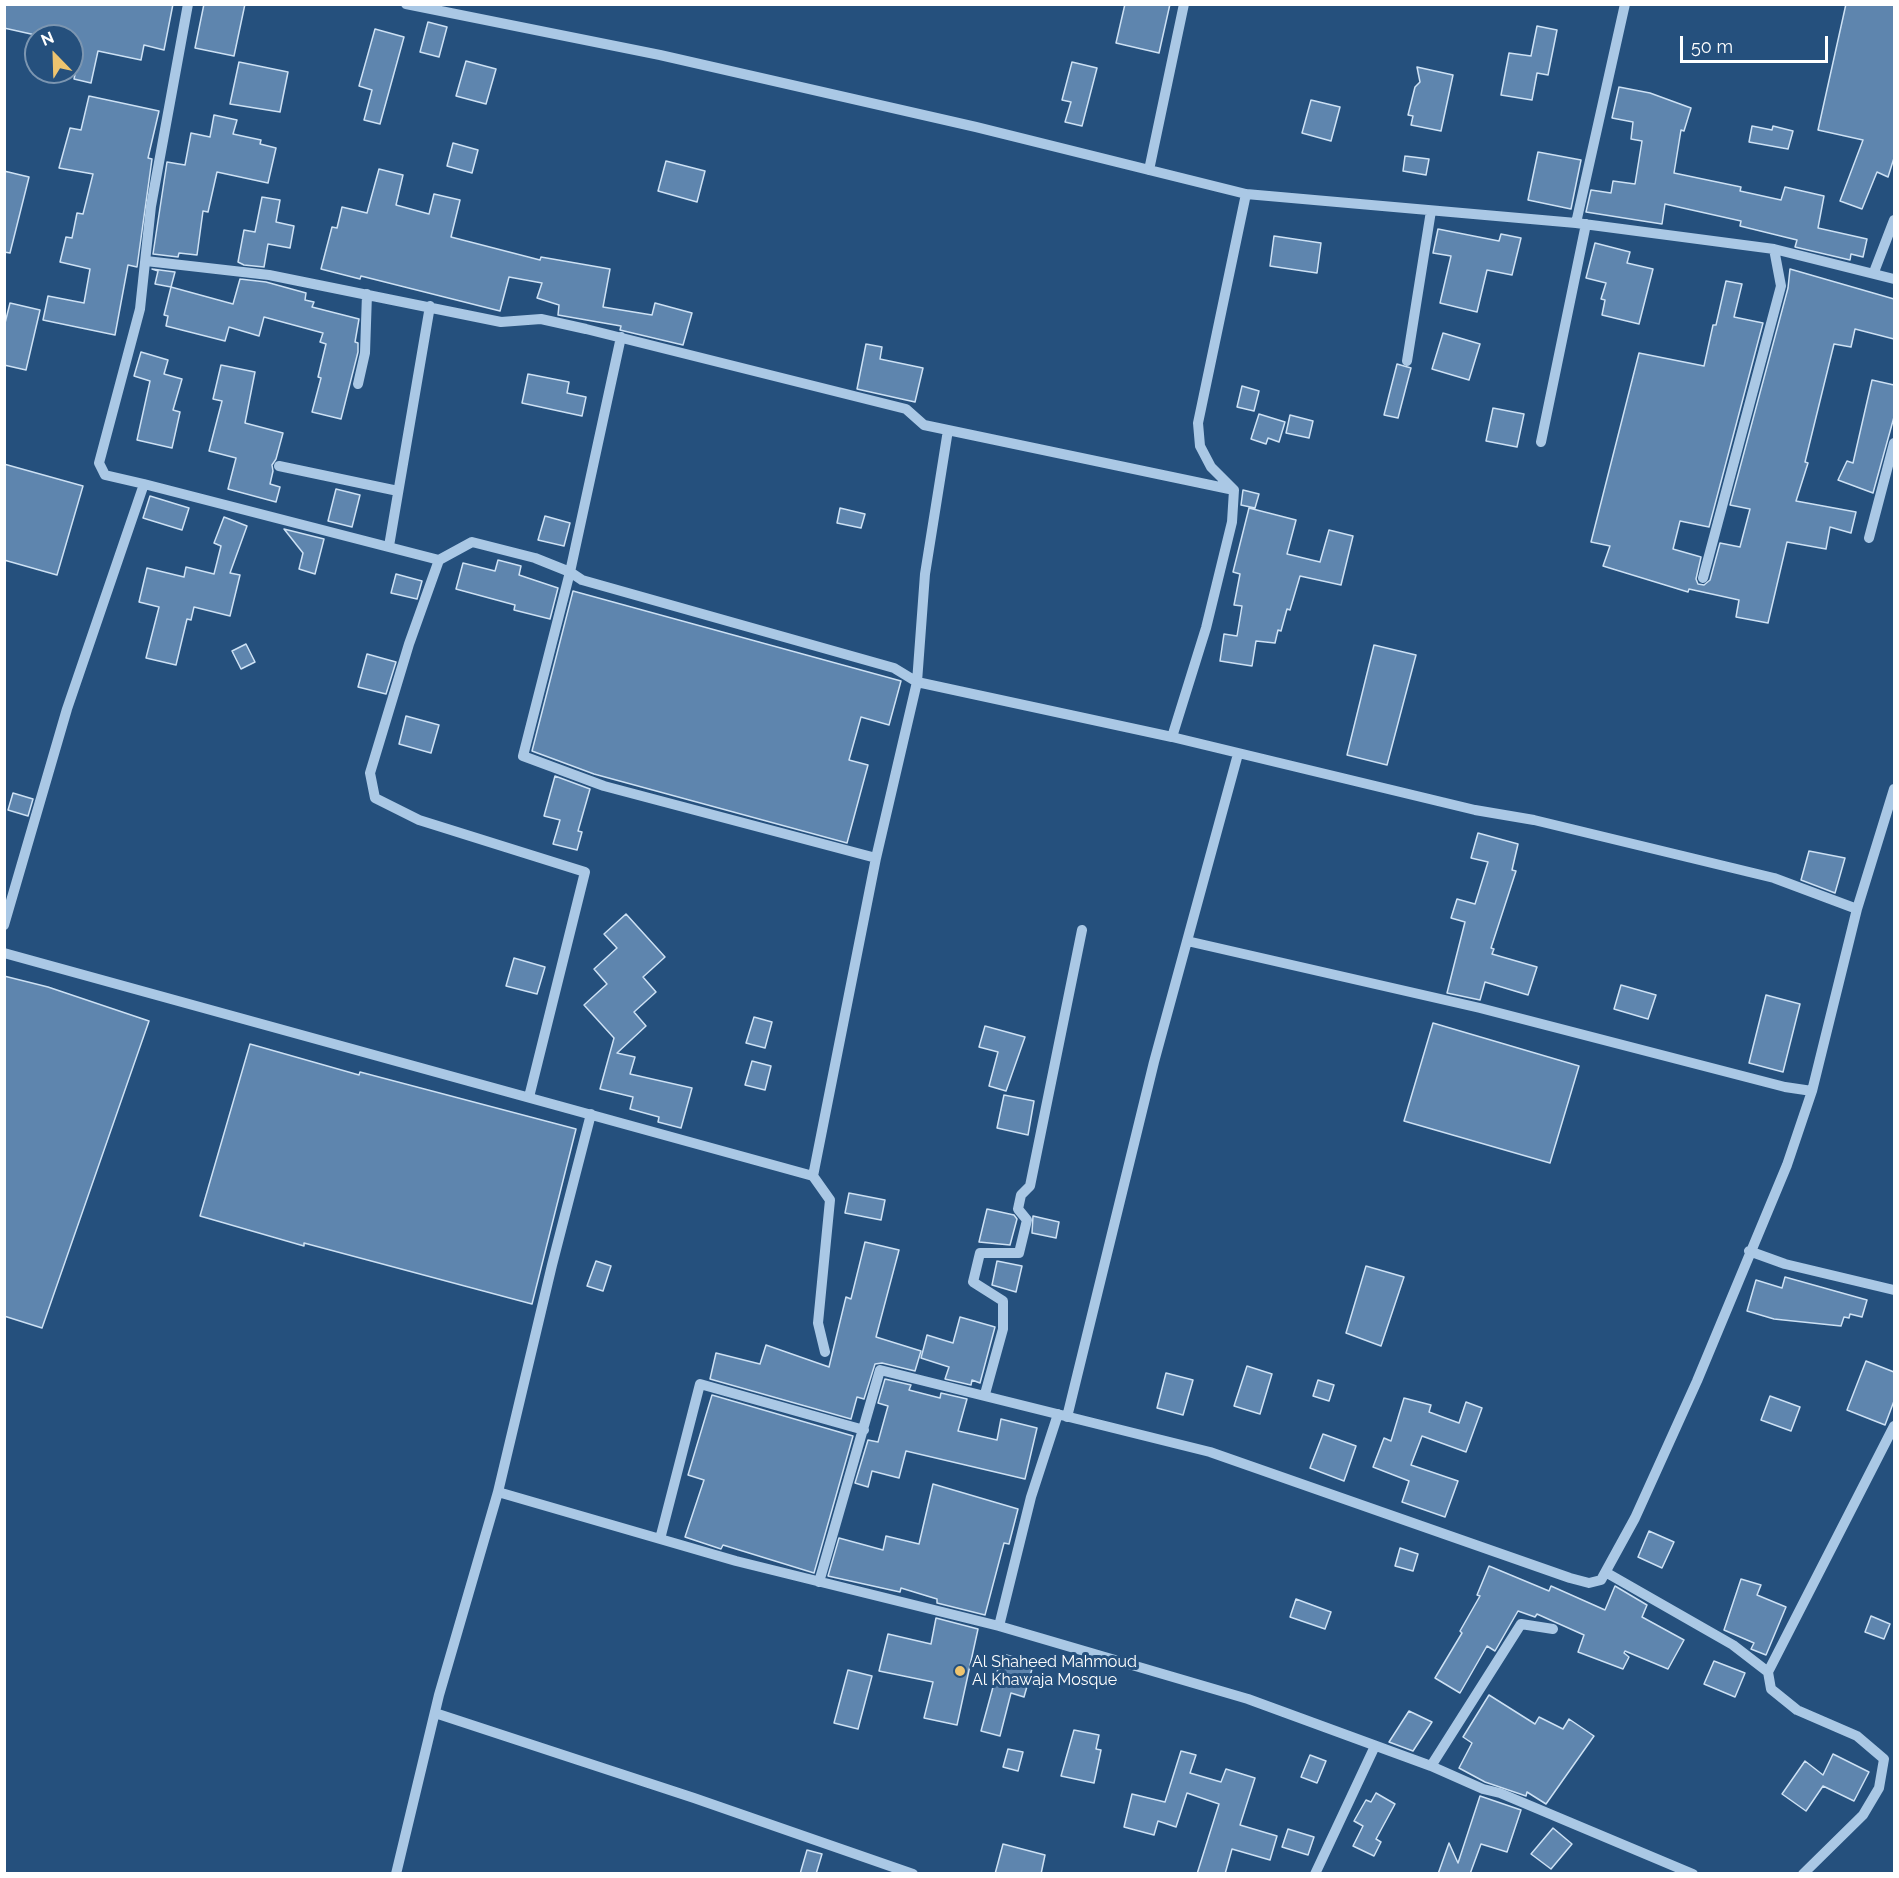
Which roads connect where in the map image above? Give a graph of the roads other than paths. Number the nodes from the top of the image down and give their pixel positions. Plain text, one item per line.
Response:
1 (188, 4) edge
2 (406, 4) edge
3 (1184, 4) edge
4 (1625, 4) edge
5 (1149, 170) junction
6 (1246, 194) junction
7 (1431, 211) junction
8 (1894, 220) edge
9 (1581, 223) junction
10 (1774, 249) junction
11 (146, 261) junction
12 (1874, 272) junction
13 (1894, 279) edge
14 (367, 294) junction
15 (430, 306) junction
16 (621, 337) junction
17 (1407, 361) dead end
18 (358, 384) dead end
19 (948, 430) junction
20 (1541, 442) dead end
21 (1894, 443) edge
22 (279, 466) dead end
23 (144, 484) junction
24 (1234, 490) junction
25 (398, 491) junction
26 (1869, 538) dead end
27 (389, 546) junction
28 (439, 560) junction
29 (570, 572) junction
30 (1704, 578) dead end
31 (917, 682) junction
32 (1172, 737) junction
33 (1238, 754) junction
34 (1894, 789) edge
35 (876, 858) junction
36 (1857, 909) junction
37 (4, 925) edge
38 (1082, 930) dead end
39 (1187, 941) junction
40 (4, 953) edge
41 (1812, 1091) junction
42 (529, 1097) junction
43 (591, 1114) junction
44 (813, 1176) junction
45 (1749, 1251) junction
46 (1894, 1290) edge
47 (825, 1352) dead end
48 (985, 1394) junction
49 (1063, 1416) junction
50 (1894, 1426) edge
51 (864, 1430) junction
52 (498, 1492) junction
53 (660, 1539) junction
54 (1606, 1573) junction
55 (819, 1582) junction
56 (999, 1626) junction
57 (1552, 1629) dead end
58 (1768, 1672) junction
59 (435, 1713) junction
60 (1375, 1746) junction
61 (1431, 1766) junction
62 (396, 1874) edge
63 (913, 1874) edge
64 (1315, 1874) edge
65 (1693, 1874) edge
66 (1803, 1874) edge

1 - 11 street
2 - 5 street
3 - 5 street
4 - 9 street
5 - 6 street
6 - 7 street
6 - 24 street
7 - 9 street
7 - 17 street
8 - 12 street
9 - 10 street
9 - 20 street
10 - 12 street
10 - 30 street
11 - 14 street
11 - 23 street
12 - 13 street
14 - 15 street
14 - 18 street
15 - 16 street
15 - 25 street
16 - 19 street
16 - 29 street
19 - 24 street
19 - 31 street
21 - 26 street
22 - 25 street
23 - 27 street
23 - 37 street
24 - 32 street
25 - 27 street
27 - 28 street
28 - 29 street
28 - 42 street
29 - 31 street
29 - 35 street
31 - 32 street
31 - 35 street
32 - 33 street
33 - 36 street
33 - 39 street
34 - 36 street
35 - 44 street
36 - 41 street
38 - 48 street
39 - 41 street
39 - 49 street
40 - 42 street
41 - 45 street
42 - 43 street
43 - 44 street
43 - 52 street
44 - 47 street
45 - 46 street
45 - 54 street
48 - 49 street
48 - 51 street
49 - 54 street
49 - 56 street
50 - 58 street
51 - 53 street
51 - 55 street
52 - 53 street
52 - 59 street
53 - 55 street
54 - 58 street
55 - 56 street
56 - 60 street
57 - 61 street
58 - 66 street
59 - 62 street
59 - 63 street
60 - 61 street
60 - 64 street
61 - 65 street

